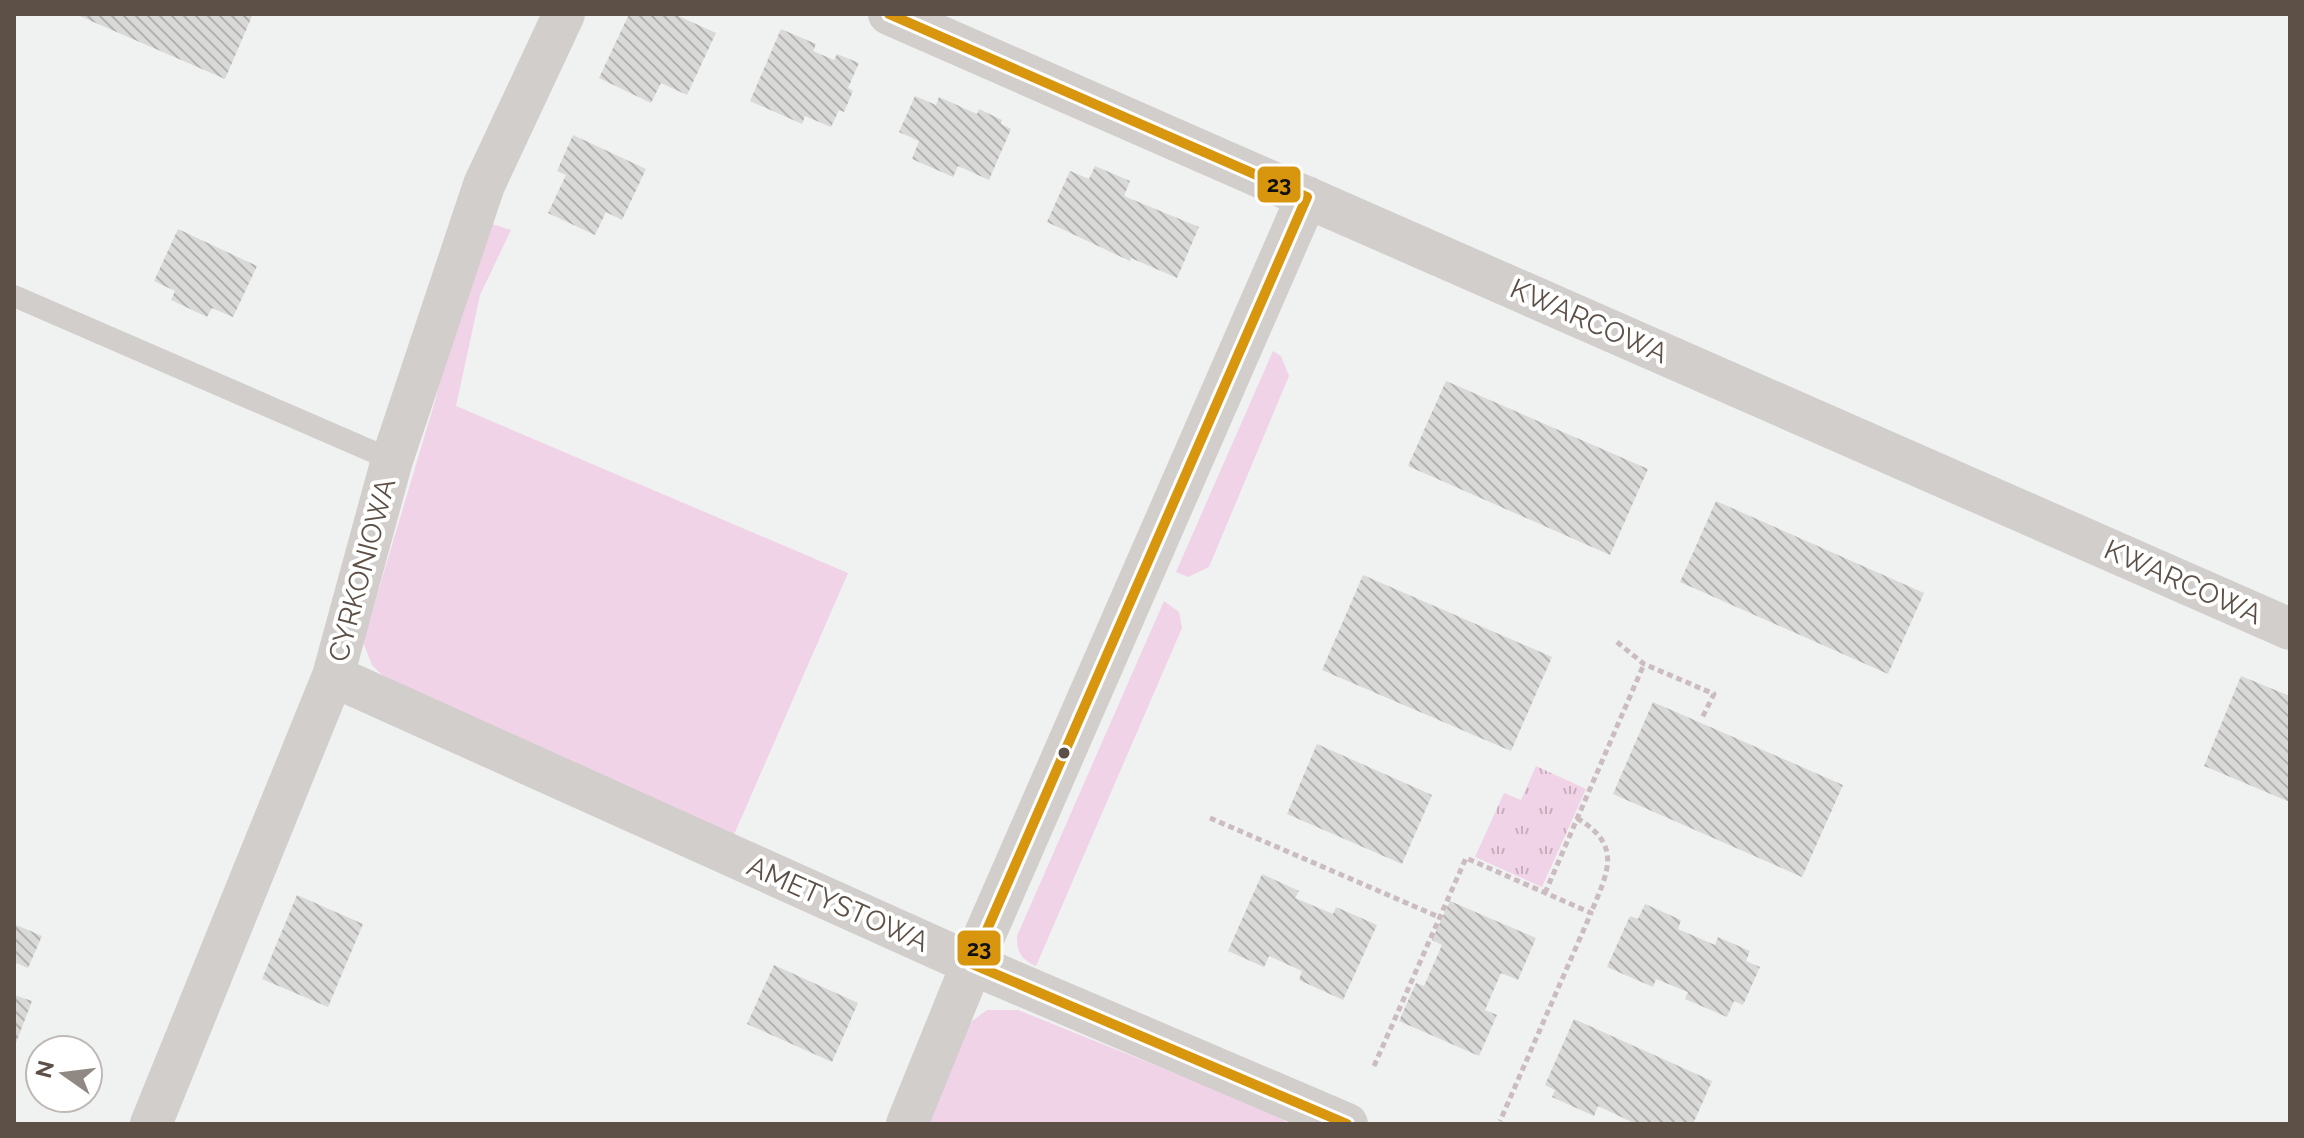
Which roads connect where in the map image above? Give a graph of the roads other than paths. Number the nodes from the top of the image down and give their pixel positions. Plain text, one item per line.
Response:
1 (564, 14) edge
2 (889, 14) edge
3 (1307, 197) junction
4 (14, 296) edge
5 (392, 460) junction
6 (2290, 629) edge
7 (333, 676) junction
8 (972, 964) junction
9 (151, 1124) edge
10 (907, 1124) edge
11 (1347, 1124) edge

1 - 5 street, CYRKONIOWA
2 - 3 street, KWARCOWA
3 - 6 street, KWARCOWA
3 - 8 street
4 - 5 lane
5 - 7 street, CYRKONIOWA
7 - 8 street, AMETYSTOWA
7 - 9 street, CYRKONIOWA
8 - 10 street
8 - 11 street, AMETYSTOWA

